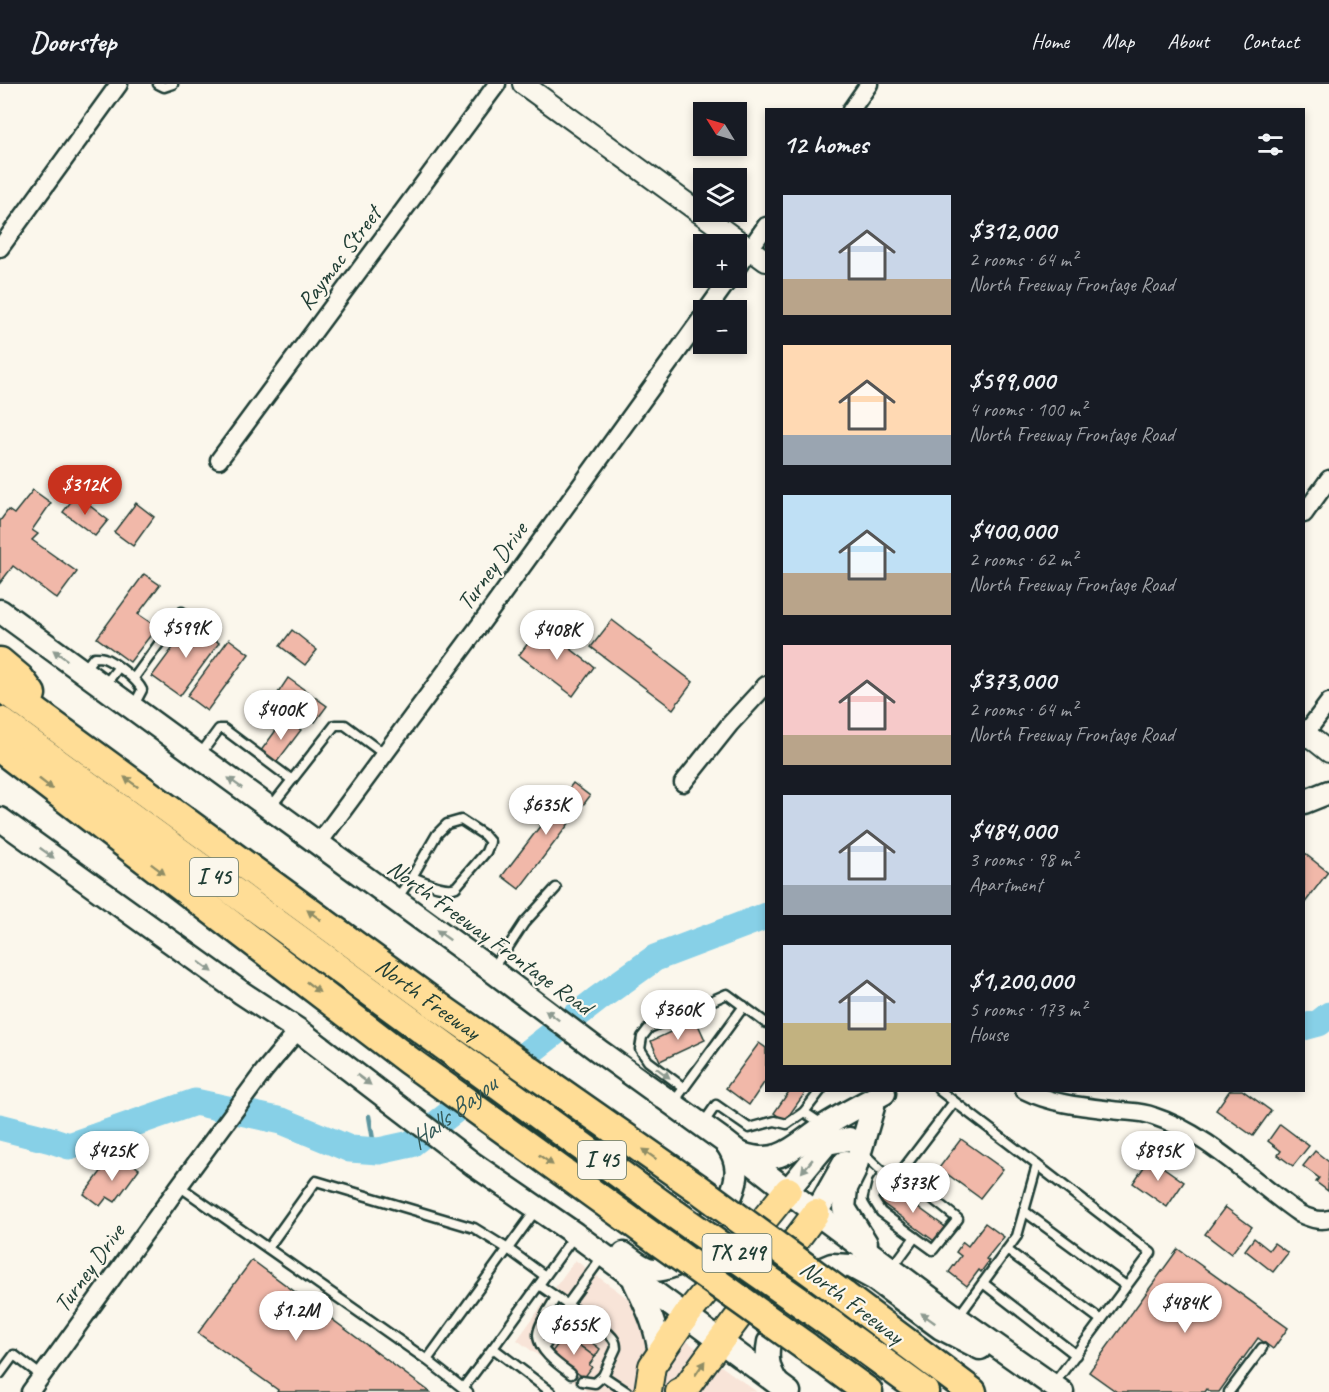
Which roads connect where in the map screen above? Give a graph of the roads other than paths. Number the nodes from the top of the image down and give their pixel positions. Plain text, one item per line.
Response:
1 (119, 84) edge
2 (158, 84) edge
3 (172, 84) edge
4 (497, 84) edge
5 (523, 84) edge
6 (869, 84) edge
7 (852, 108) edge
8 (765, 230) edge
9 (0, 248) edge
10 (759, 255) edge
11 (693, 330) edge
12 (219, 460) dead end
13 (1329, 479) edge
14 (1305, 513) edge
15 (0, 611) edge
16 (182, 612) dead end
17 (0, 662) edge
18 (118, 668) junction
19 (83, 671) junction
20 (134, 678) junction
21 (0, 686) edge
22 (765, 686) edge
23 (103, 687) junction
24 (1329, 702) edge
25 (133, 708) junction
26 (0, 722) edge
27 (56, 727) junction
28 (1305, 733) edge
29 (1305, 735) edge
30 (0, 748) edge
31 (1329, 752) edge
32 (384, 754) junction
33 (198, 756) junction
34 (292, 780) junction
35 (683, 783) dead end
36 (1329, 792) edge
37 (1305, 802) edge
38 (270, 809) junction
39 (0, 819) edge
40 (318, 844) junction
41 (412, 878) junction
42 (556, 888) dead end
43 (396, 901) junction
44 (490, 969) junction
45 (744, 1006) junction
46 (765, 1022) edge
47 (298, 1030) junction
48 (819, 1092) edge
49 (942, 1092) edge
50 (1027, 1092) edge
51 (880, 1095) edge
52 (678, 1096) junction
53 (954, 1102) junction
54 (804, 1112) junction
55 (702, 1125) junction
56 (824, 1126) junction
57 (855, 1145) junction
58 (731, 1147) junction
59 (473, 1164) junction
60 (1037, 1165) junction
61 (884, 1173) junction
62 (900, 1173) junction
63 (179, 1185) junction
64 (788, 1190) junction
65 (538, 1208) junction
66 (1024, 1211) junction
67 (816, 1213) junction
68 (1329, 1219) edge
69 (575, 1234) junction
70 (915, 1237) junction
71 (268, 1248) junction
72 (508, 1249) junction
73 (1007, 1250) junction
74 (870, 1253) junction
75 (603, 1255) junction
76 (891, 1269) junction
77 (545, 1276) junction
78 (634, 1278) junction
79 (983, 1282) junction
80 (539, 1285) junction
81 (1126, 1286) junction
82 (556, 1297) junction
83 (567, 1305) junction
84 (686, 1316) junction
85 (957, 1318) junction
86 (1101, 1320) junction
87 (721, 1341) junction
88 (492, 1348) junction
89 (1263, 1348) dead end
90 (660, 1355) junction
91 (1076, 1355) junction
92 (427, 1360) junction
93 (0, 1374) edge
94 (571, 1374) dead end
95 (42, 1376) junction
96 (603, 1376) junction
97 (582, 1381) dead end
98 (784, 1389) edge
99 (1058, 1389) edge
100 (466, 1390) edge
101 (30, 1392) edge
102 (551, 1392) edge
103 (627, 1392) edge
104 (648, 1392) edge
105 (679, 1392) edge
106 (868, 1392) edge
107 (924, 1392) edge
108 (972, 1392) edge
109 (1229, 1392) edge

1 - 9 street
2 - 3 lane
4 - 12 street, Raymac Street
5 - 10 street
6 - 7 street
8 - 10 street
11 - 32 street, Turney Drive
13 - 14 street
19 -> 15 main road, North Freeway Frontage Road
16 - 20 lane
17 - 27 highway
18 - 19 lane
18 - 20 lane
18 - 23 lane
19 - 23 main road, North Freeway Frontage Road
20 - 25 lane
21 - 27 highway, North Freeway / I 45
22 - 35 street
23 - 25 main road, North Freeway Frontage Road
24 - 28 street
25 - 33 main road, North Freeway Frontage Road
26 - 107 highway, North Freeway / I 45, bridge
108 -> 27 highway, North Freeway / I 45, bridge
29 - 31 street
30 -> 106 highway, I 45, bridge
32 - 34 lane
32 - 40 street, Turney Drive
33 - 34 lane
38 -> 33 main road, North Freeway Frontage Road
34 - 38 lane
36 - 37 main road
38 - 40 main road, North Freeway Frontage Road
39 -> 47 main road
40 - 43 main road, North Freeway Frontage Road
41 - 41 lane
41 - 43 lane
42 - 44 lane
44 -> 43 main road, North Freeway Frontage Road
52 -> 44 main road, North Freeway Frontage Road
45 - 46 lane
45 - 52 lane
45 -> 52 lane
47 -> 59 main road
47 - 63 street, Turney Drive
48 - 54 lane
49 - 53 lane
50 - 68 street
51 - 56 main road
51 - 57 main road
52 - 55 main road, North Freeway Frontage Road
53 - 60 lane
53 - 62 lane
54 - 55 lane
54 - 56 lane
55 - 58 main road, North Freeway Frontage Road
56 - 57 lane
56 - 58 main road
57 - 61 lane
57 -> 64 main road
57 - 67 main road
57 - 74 main road
58 - 59 main road
58 - 64 main road, North Freeway Frontage Road
59 - 65 main road
60 - 66 lane
60 - 81 lane
61 - 62 lane
61 - 70 lane
62 - 70 lane
63 - 71 lane
63 - 95 street, Turney Drive
64 - 67 main road, North Freeway Frontage Road
64 - 84 main road, TX 249
65 - 69 main road
65 - 72 lane
66 - 73 lane
66 - 81 lane
67 - 74 main road, North Freeway Frontage Road
67 - 87 main road, TX 249
69 - 75 main road
69 - 77 lane
70 - 76 lane
71 - 72 lane
71 - 92 lane
72 - 77 lane
72 - 92 lane
73 - 79 lane
73 - 86 lane
74 - 76 main road, North Freeway Frontage Road
75 - 78 main road
75 - 83 lane
76 - 85 main road, North Freeway Frontage Road
77 - 80 lane
78 - 84 main road
78 - 90 main road
79 - 85 lane
79 - 91 lane
80 - 82 lane
80 - 88 lane
81 - 86 lane
82 - 83 lane
82 - 94 lane
83 - 96 lane
84 - 87 main road
84 - 90 main road, TX 249
85 - 99 main road, North Freeway Frontage Road
86 - 91 lane
87 - 98 main road
105 -> 87 main road, TX 249
88 - 100 lane
88 - 102 lane
89 - 109 lane
90 - 104 main road, TX 249
91 - 99 lane
92 - 100 lane
93 - 95 lane
95 - 101 street, Turney Drive
96 - 97 lane
96 - 103 lane
99 -> 98 main road

